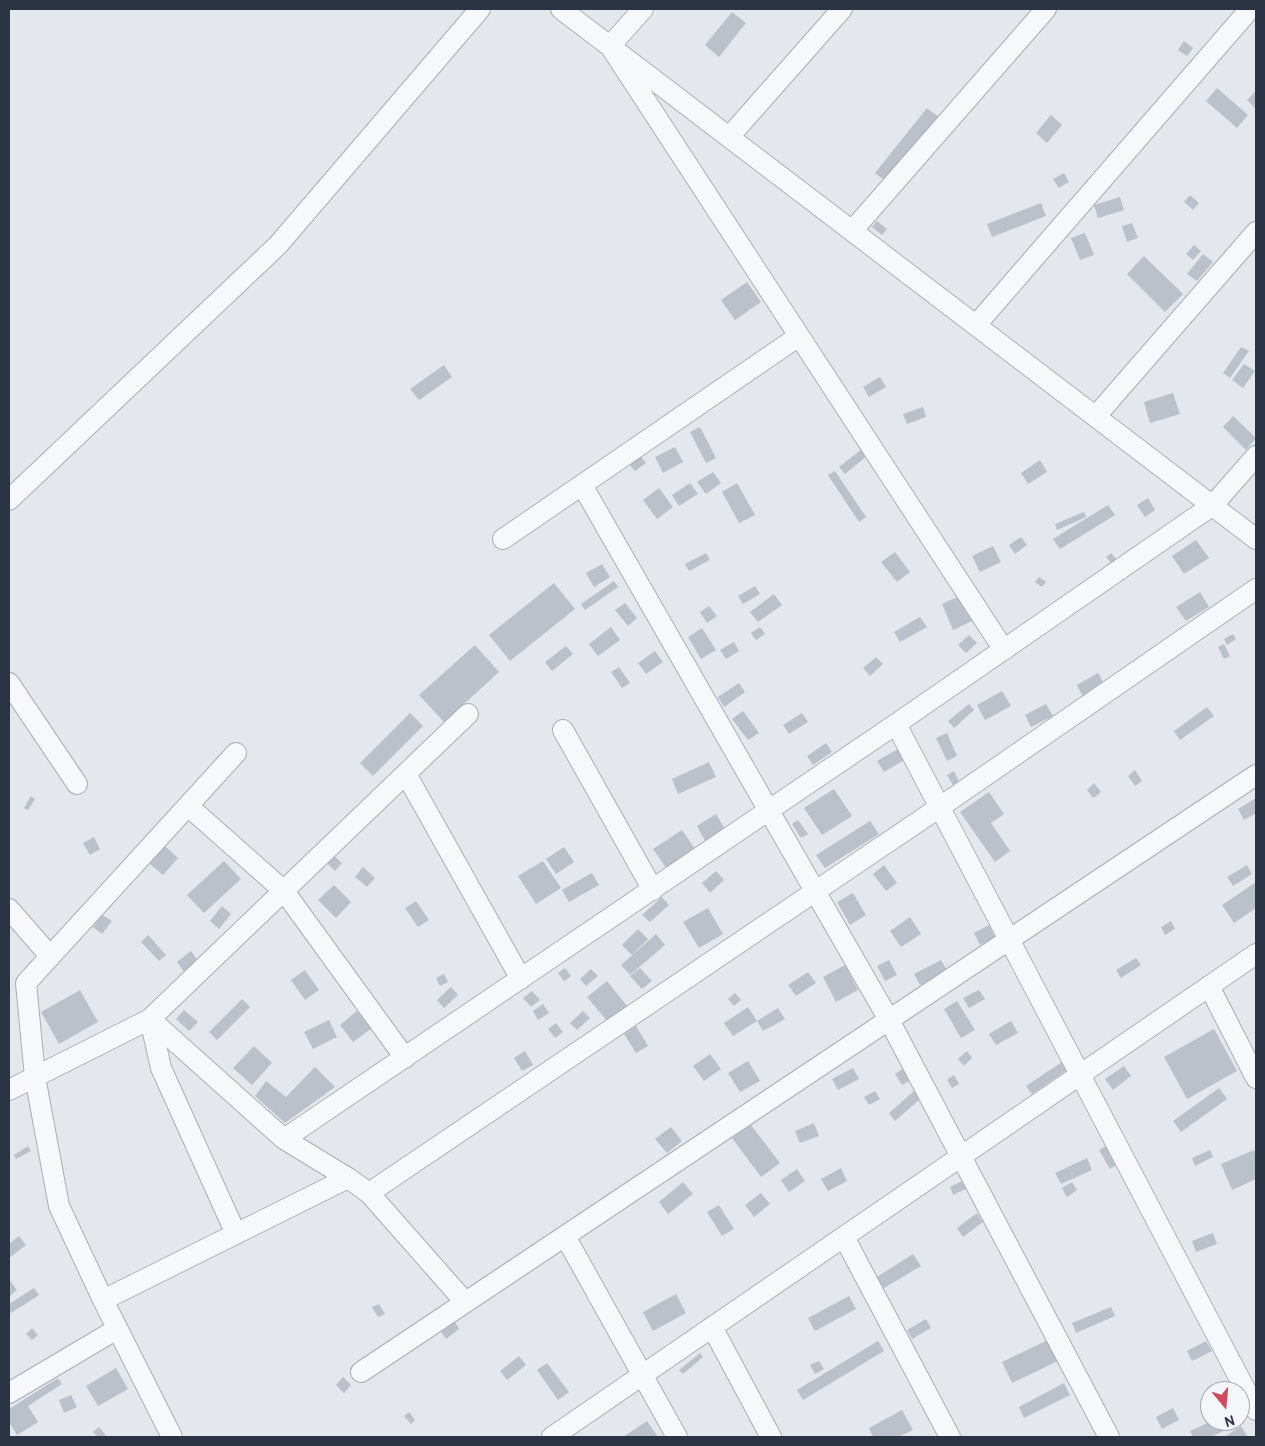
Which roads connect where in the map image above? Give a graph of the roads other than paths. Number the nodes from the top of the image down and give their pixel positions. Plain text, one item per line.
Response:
1 (480, 9) edge
2 (562, 9) edge
3 (643, 9) edge
4 (842, 9) edge
5 (1046, 9) edge
6 (1250, 9) edge
7 (610, 46) junction
8 (730, 137) junction
9 (852, 231) junction
10 (1256, 232) edge
11 (976, 325) junction
12 (799, 336) junction
13 (1096, 416) junction
14 (1256, 456) edge
15 (582, 485) junction
16 (9, 500) edge
17 (1213, 506) junction
18 (1256, 538) edge
19 (503, 539) dead end
20 (1256, 589) edge
21 (1004, 650) junction
22 (9, 684) edge
23 (468, 714) dead end
24 (896, 724) junction
25 (563, 730) dead end
26 (236, 753) dead end
27 (406, 774) junction
28 (1256, 775) edge
29 (77, 784) dead end
30 (188, 806) junction
31 (940, 807) junction
32 (769, 811) junction
33 (653, 890) junction
34 (284, 891) junction
35 (815, 892) junction
36 (9, 909) edge
37 (1010, 940) junction
38 (1256, 954) edge
39 (50, 956) junction
40 (521, 979) junction
41 (1209, 986) junction
42 (150, 1019) junction
43 (889, 1020) junction
44 (404, 1058) junction
45 (1080, 1074) junction
46 (35, 1077) junction
47 (1256, 1078) edge
48 (9, 1090) edge
49 (284, 1140) junction
50 (961, 1156) junction
51 (348, 1178) junction
52 (369, 1192) junction
53 (236, 1234) junction
54 (565, 1236) junction
55 (844, 1237) junction
56 (103, 1300) junction
57 (466, 1302) junction
58 (712, 1327) junction
59 (117, 1329) junction
60 (361, 1372) dead end
61 (642, 1375) junction
62 (9, 1393) edge
63 (1256, 1410) edge
64 (172, 1437) edge
65 (552, 1437) edge
66 (677, 1437) edge
67 (771, 1437) edge
68 (950, 1437) edge
69 (1109, 1437) edge

1 - 16 street
2 - 7 street
3 - 7 street
4 - 8 street
5 - 9 street
6 - 11 street
7 - 8 street
7 - 12 street
8 - 9 street
9 - 11 street
10 - 13 street
11 - 13 street
12 - 15 street
12 - 21 street
13 - 17 street
14 - 17 street
15 - 19 street
15 - 32 street
17 - 18 street
17 - 21 street
20 - 31 street
21 - 24 street
22 - 29 street
23 - 27 street
24 - 31 street
24 - 32 street
25 - 33 street
26 - 30 street
27 - 34 street
27 - 40 street
28 - 37 street
30 - 34 street
30 - 39 street
31 - 35 street
31 - 37 street
32 - 33 street
32 - 35 street
33 - 40 street
34 - 42 street
34 - 44 street
35 - 43 street
35 - 52 street
36 - 39 street
37 - 43 street
37 - 45 street
38 - 41 street
39 - 46 street
40 - 44 street
41 - 45 street
41 - 47 street
42 - 46 street
42 - 49 street
42 - 53 street
43 - 50 street
43 - 54 street
44 - 49 street
45 - 50 street
45 - 63 street
46 - 48 street
46 - 56 street
49 - 51 street
50 - 55 street
50 - 69 street
51 - 52 street
51 - 53 street
52 - 57 street
53 - 56 street
54 - 57 street
54 - 61 street
55 - 58 street
55 - 68 street
56 - 59 street
57 - 60 street
58 - 61 street
58 - 67 street
59 - 62 street
59 - 64 street
61 - 65 street
61 - 66 street

